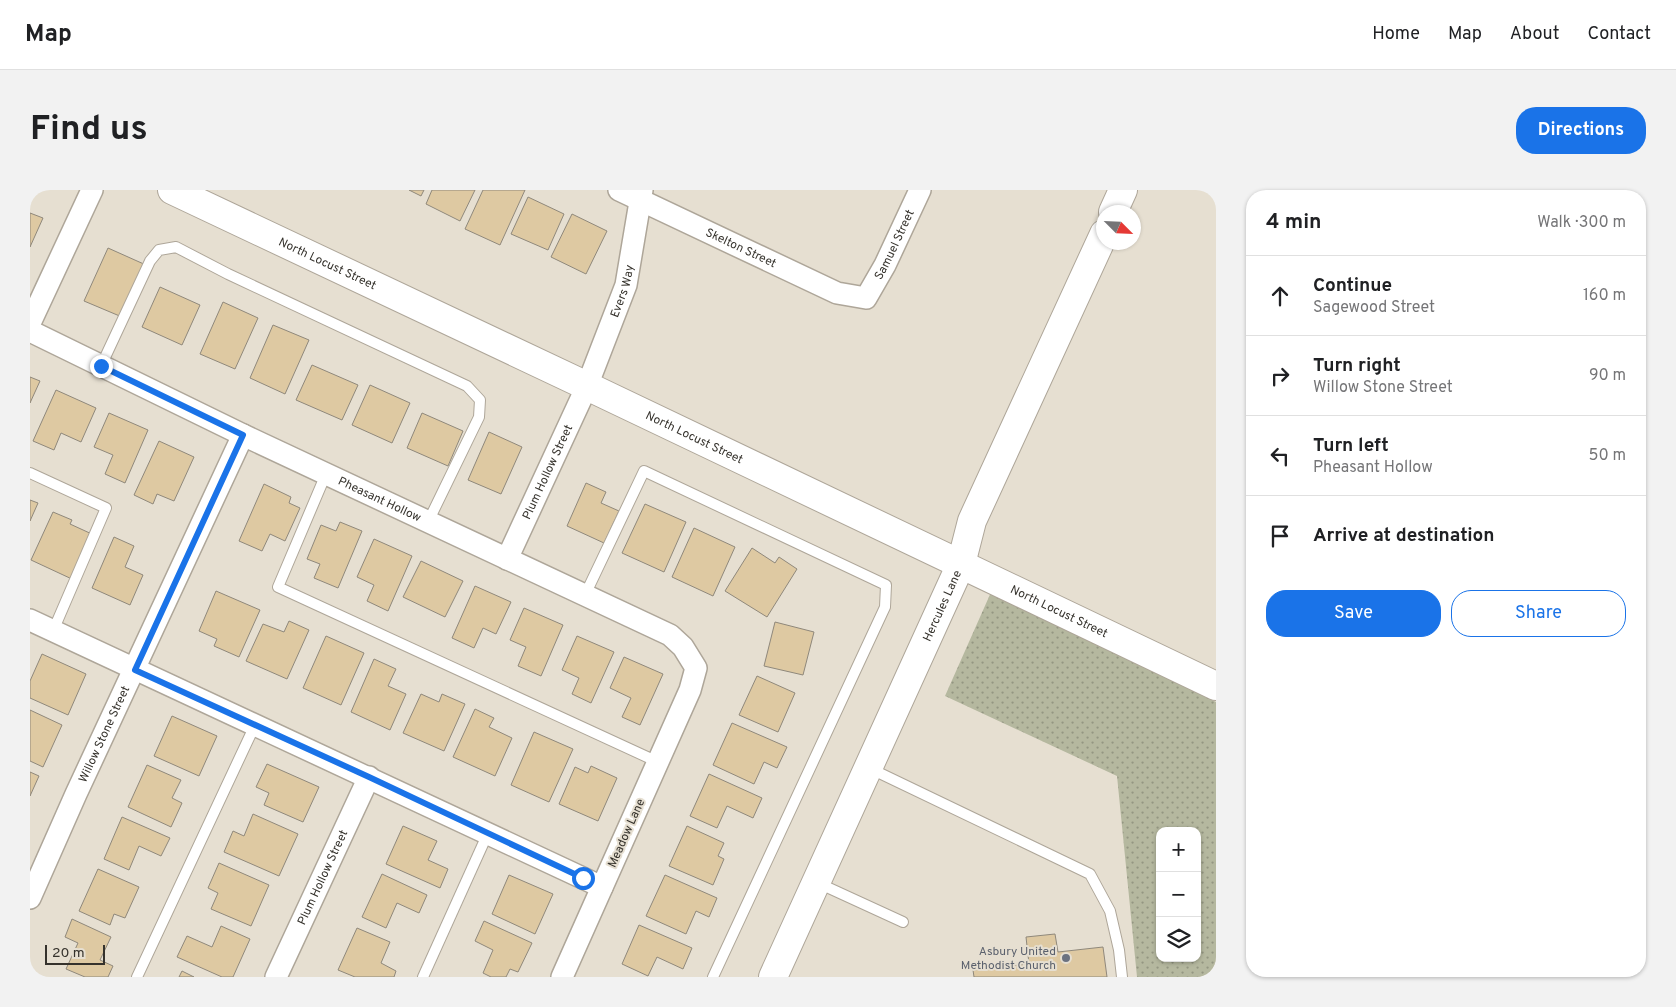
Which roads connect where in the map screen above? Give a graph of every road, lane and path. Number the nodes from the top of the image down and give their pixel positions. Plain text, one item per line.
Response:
1 (92, 190) edge
2 (172, 190) edge
3 (619, 190) edge
4 (920, 190) edge
5 (1124, 190) edge
6 (641, 195) edge
7 (1116, 205) edge
8 (1097, 250) edge
9 (866, 298) joint
10 (30, 323) edge
11 (30, 331) edge
12 (101, 366) junction
13 (587, 386) junction
14 (243, 435) junction
15 (30, 473) edge
16 (326, 474) junction
17 (428, 522) junction
18 (507, 559) junction
19 (961, 564) junction
20 (585, 595) junction
21 (30, 620) edge
22 (53, 631) junction
23 (135, 670) junction
24 (1216, 686) edge
25 (690, 690) joint
26 (255, 725) junction
27 (658, 762) junction
28 (868, 768) junction
29 (369, 777) junction
30 (488, 833) junction
31 (817, 882) junction
32 (602, 887) junction
33 (30, 898) edge
34 (903, 922) dead end
35 (137, 977) edge
36 (276, 977) edge
37 (423, 977) edge
38 (562, 977) edge
39 (713, 977) edge
40 (774, 977) edge
41 (1122, 977) edge

1 - 10 street
2 - 13 main road, North Locust Street
3 - 6 street, Skelton Street
4 - 9 street, Samuel Street
5 - 7 main road
6 - 9 street, Skelton Street
6 - 13 street, Evers Way
8 - 19 main road, Hercules Lane
11 - 12 street, Pheasant Hollow
12 - 14 street, Pheasant Hollow
12 - 17 lane
13 - 18 street, Plum Hollow Street
13 - 19 main road, North Locust Street
14 - 16 street, Pheasant Hollow
14 - 23 street, Willow Stone Street
15 - 22 lane
16 - 17 street, Pheasant Hollow
16 - 27 lane
17 - 18 street, Pheasant Hollow
18 - 20 street, Pheasant Hollow
19 - 24 main road, North Locust Street
19 - 28 main road, Hercules Lane
20 - 25 street, Pheasant Hollow
20 - 39 lane
21 - 22 street
22 - 23 street
23 - 26 street
23 - 33 street, Willow Stone Street
25 - 27 street, Meadow Lane
26 - 29 street
26 - 35 lane
27 - 32 street, Meadow Lane
28 - 31 main road, Hercules Lane
28 - 41 lane
29 - 30 street
29 - 36 street, Plum Hollow Street
30 - 32 street
30 - 37 lane
31 - 34 lane
31 - 40 main road, Hercules Lane
32 - 38 street, Meadow Lane

